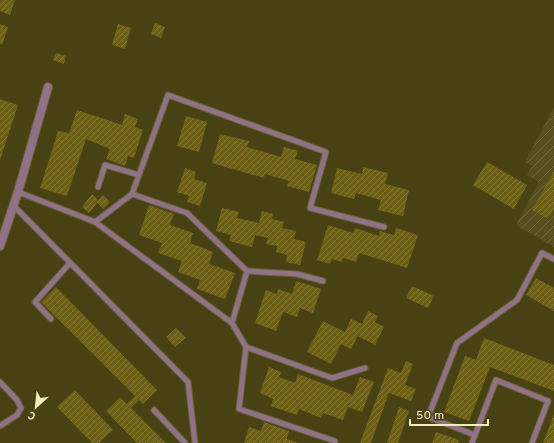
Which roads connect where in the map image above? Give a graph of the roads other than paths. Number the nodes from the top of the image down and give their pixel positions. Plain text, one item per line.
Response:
1 (48, 87) dead end
2 (139, 175) junction
3 (98, 187) dead end
4 (18, 192) junction
5 (132, 194) junction
6 (13, 206) junction
7 (94, 222) junction
8 (384, 227) dead end
9 (0, 246) edge
10 (554, 260) edge
11 (70, 263) junction
12 (247, 271) junction
13 (323, 281) dead end
14 (51, 319) dead end
15 (232, 323) junction
16 (246, 346) junction
17 (366, 368) dead end
18 (0, 382) edge
19 (154, 410) dead end
20 (0, 426) edge
21 (475, 435) junction
22 (335, 441) dead end
23 (184, 443) edge
24 (195, 443) edge
25 (472, 443) edge
26 (532, 443) edge

1 - 4 street
2 - 3 lane
2 - 5 lane
2 - 8 lane
4 - 6 street
4 - 7 lane
5 - 7 lane
5 - 12 lane
6 - 9 street
6 - 11 lane
7 - 15 lane
10 - 21 lane
11 - 14 lane
11 - 24 lane
12 - 13 lane
12 - 15 lane
15 - 16 lane
16 - 17 lane
16 - 22 lane
18 - 20 lane
19 - 23 lane
21 - 25 lane
21 - 26 lane

